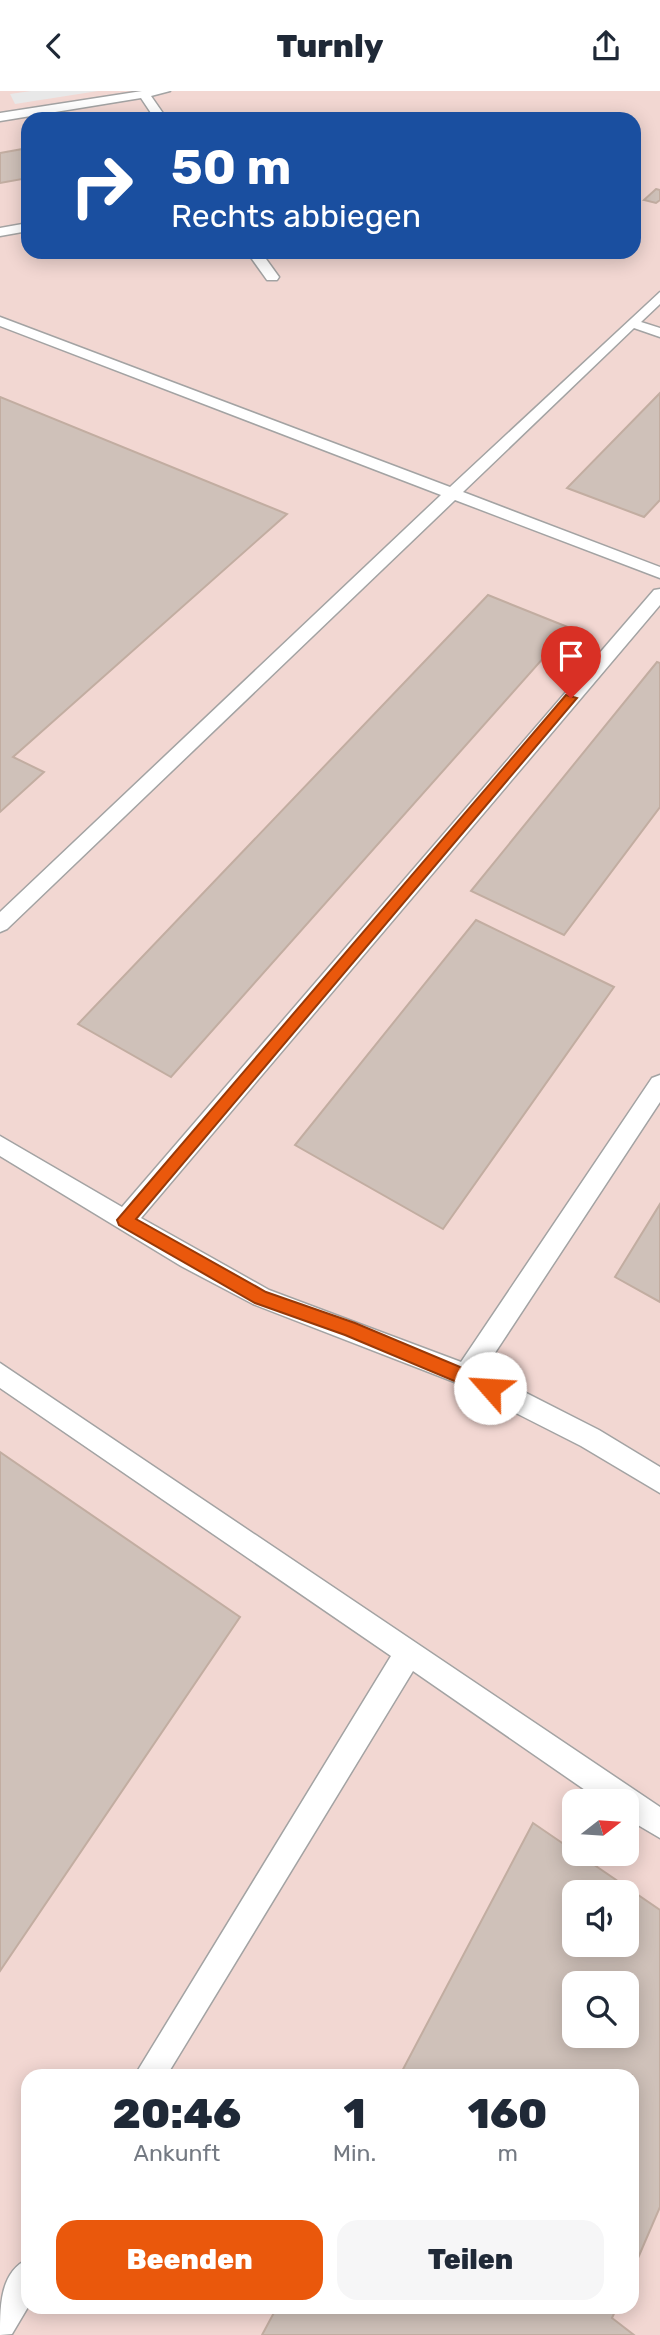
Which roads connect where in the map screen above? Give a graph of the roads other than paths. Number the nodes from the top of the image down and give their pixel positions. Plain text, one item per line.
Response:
1 (164, 91) edge
2 (144, 94) junction
3 (31, 112) edge
4 (156, 112) edge
5 (21, 114) edge
6 (0, 117) edge
7 (21, 228) edge
8 (0, 232) edge
9 (259, 259) edge
10 (272, 277) dead end
11 (660, 296) edge
12 (0, 321) edge
13 (632, 323) junction
14 (660, 333) edge
15 (454, 494) junction
16 (660, 573) edge
17 (660, 594) edge
18 (0, 924) edge
19 (660, 1084) edge
20 (0, 1145) edge
21 (125, 1220) junction
22 (0, 1374) edge
23 (466, 1375) junction
24 (660, 1481) edge
25 (409, 1652) junction
26 (609, 1789) edge
27 (639, 1810) edge
28 (660, 1824) edge
29 (154, 2069) edge
30 (21, 2288) edge
31 (0, 2322) edge

1 - 2 lane
2 - 3 lane
2 - 4 lane
5 - 6 lane
7 - 8 lane
9 - 10 lane
11 - 13 lane
12 - 15 lane
13 - 14 lane
13 - 15 lane
15 - 16 lane
15 - 18 lane
17 - 21 lane
19 - 23 lane
20 - 21 lane
21 - 23 lane
22 - 25 lane
23 - 24 lane
25 - 26 lane
25 - 29 lane
27 - 28 lane
30 - 31 lane

